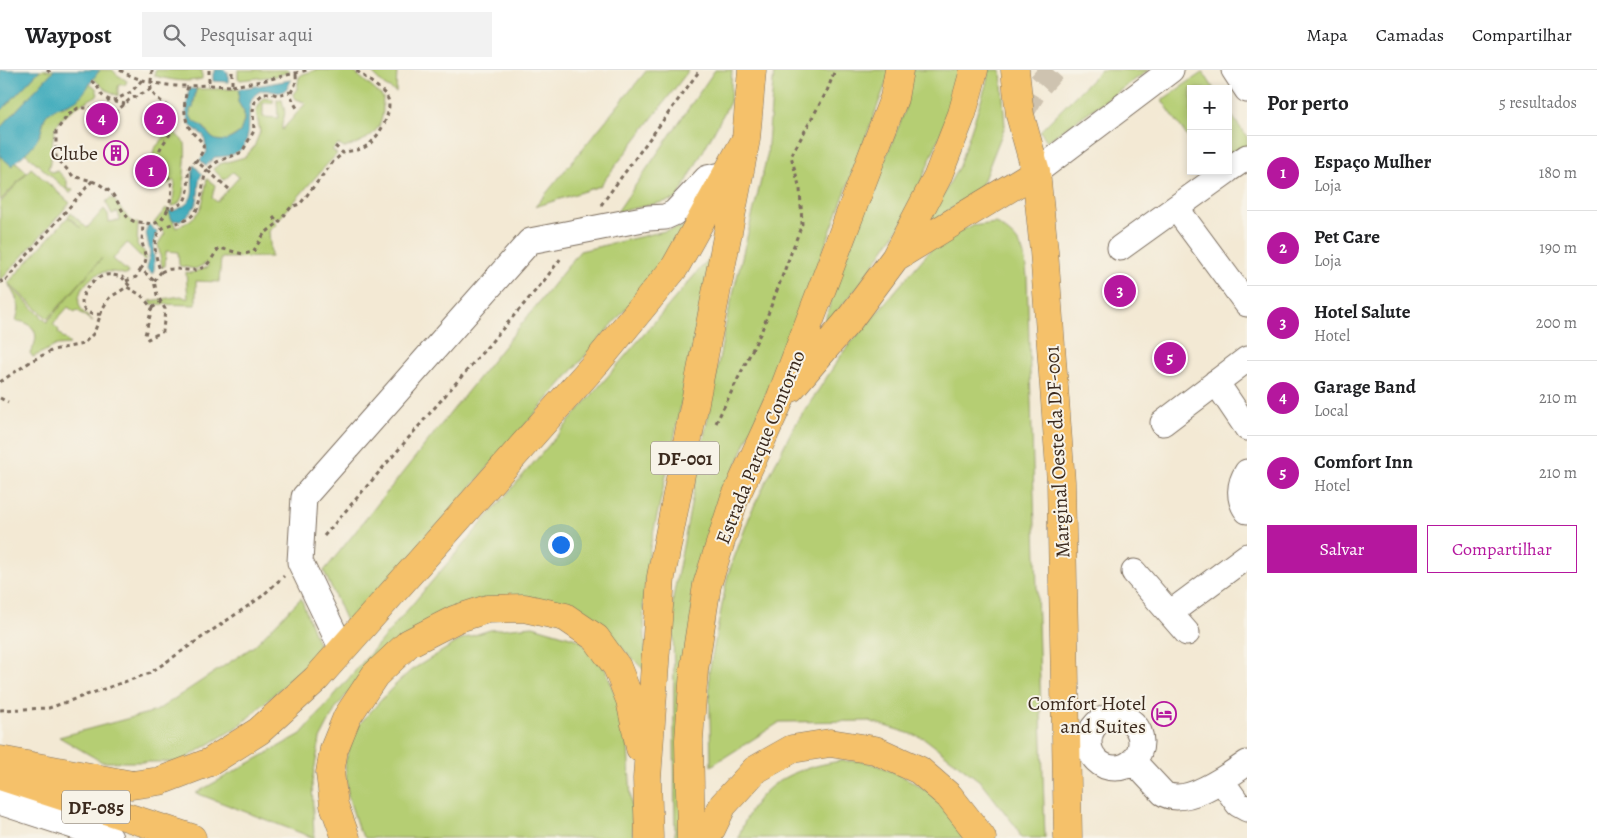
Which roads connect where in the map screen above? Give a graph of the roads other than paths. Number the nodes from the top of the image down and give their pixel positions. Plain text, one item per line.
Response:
1 (752, 70) edge
2 (899, 70) edge
3 (974, 70) edge
4 (1015, 70) edge
5 (1171, 70) edge
6 (746, 140) junction
7 (1247, 157) edge
8 (1232, 168) edge
9 (1036, 172) junction
10 (727, 174) junction
11 (1221, 175) edge
12 (1176, 208) junction
13 (1120, 248) dead end
14 (895, 258) junction
15 (1247, 304) edge
16 (1247, 359) edge
17 (1216, 382) junction
18 (779, 402) junction
19 (1162, 423) dead end
20 (1247, 428) edge
21 (1247, 472) edge
22 (1247, 511) edge
23 (1247, 556) edge
24 (1134, 572) dead end
25 (1170, 613) junction
26 (1187, 633) dead end
27 (342, 649) junction
28 (0, 760) edge
29 (1133, 761) dead end
30 (1247, 763) edge
31 (0, 776) edge
32 (647, 779) junction
33 (1221, 780) junction
34 (0, 802) edge
35 (1247, 809) edge
36 (110, 838) edge
37 (192, 838) edge
38 (346, 838) edge
39 (649, 838) edge
40 (691, 838) edge
41 (707, 838) edge
42 (982, 838) edge
43 (1068, 838) edge

1 - 6 main road, DF-001
2 - 18 main road, Estrada Parque Contorno / DF-001
3 - 14 main road
4 - 9 main road, Marginal Oeste da DF-001
5 - 9 street
6 - 10 main road
6 - 32 main road, DF-001
7 - 8 street
9 - 14 main road
9 - 43 main road, Marginal Oeste da DF-001
10 - 27 main road
10 - 27 street
11 - 12 street
12 - 13 street
12 - 15 street
14 - 18 main road
16 - 17 street
17 - 19 street
17 - 20 street
18 - 40 main road, Estrada Parque Contorno / DF-001
21 - 22 street
23 - 25 street
24 - 25 street
25 - 26 street
27 - 28 main road
29 - 33 street
30 - 33 street
31 - 37 main road, DF-085
32 - 38 main road
32 - 39 main road, DF-001
33 - 35 street
34 - 36 street
41 - 42 main road

